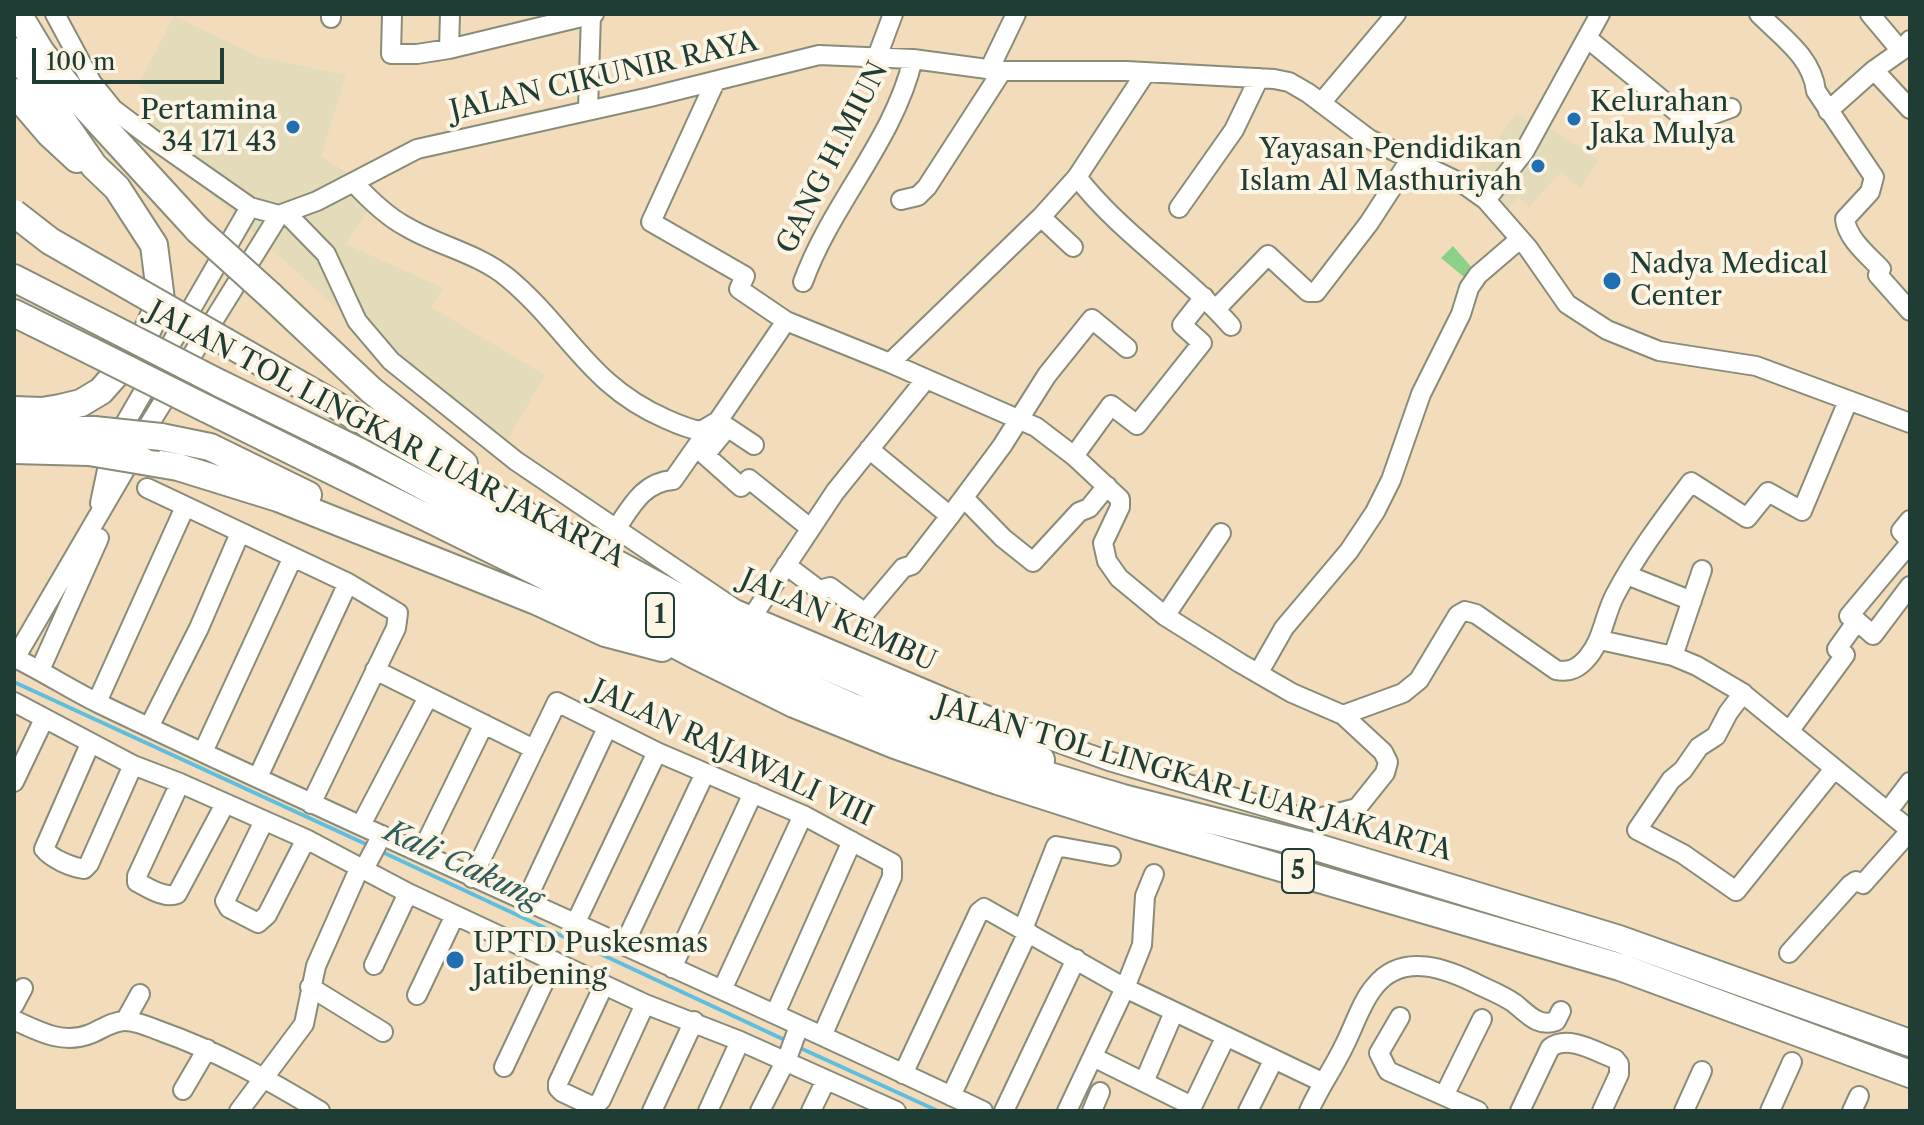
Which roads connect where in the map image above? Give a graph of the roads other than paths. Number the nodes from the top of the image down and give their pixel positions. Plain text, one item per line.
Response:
1 (18, 14) edge
2 (55, 14) edge
3 (392, 14) edge
4 (450, 14) edge
5 (515, 14) edge
6 (592, 14) edge
7 (893, 14) edge
8 (1016, 14) edge
9 (1396, 14) edge
10 (1600, 14) edge
11 (1759, 14) edge
12 (1870, 14) edge
13 (514, 33) junction
14 (1587, 38) junction
15 (1905, 46) edge
16 (449, 49) junction
17 (14, 51) edge
18 (877, 57) junction
19 (913, 59) junction
20 (1874, 70) junction
21 (996, 71) junction
22 (1146, 72) junction
23 (1259, 78) junction
24 (715, 82) junction
25 (14, 92) edge
26 (1321, 103) junction
27 (1731, 108) dead end
28 (1910, 109) edge
29 (588, 110) junction
30 (1828, 111) junction
31 (1410, 160) junction
32 (94, 166) junction
33 (1077, 177) junction
34 (354, 183) junction
35 (901, 200) dead end
36 (1486, 200) junction
37 (250, 207) junction
38 (1179, 208) dead end
39 (14, 213) edge
40 (283, 214) junction
41 (1041, 217) junction
42 (1520, 239) junction
43 (1073, 247) dead end
44 (14, 278) edge
45 (803, 282) dead end
46 (1210, 303) junction
47 (1910, 311) edge
48 (14, 313) edge
49 (786, 321) junction
50 (1231, 326) dead end
51 (1127, 348) dead end
52 (890, 363) junction
53 (926, 379) junction
54 (1848, 401) junction
55 (14, 410) edge
56 (1018, 419) junction
57 (124, 422) junction
58 (1910, 423) edge
59 (714, 424) junction
60 (14, 429) edge
61 (153, 434) junction
62 (92, 441) junction
63 (754, 445) dead end
64 (869, 449) junction
65 (14, 450) edge
66 (1074, 456) junction
67 (1107, 486) junction
68 (147, 488) dead end
69 (964, 498) junction
70 (185, 507) junction
71 (100, 514) junction
72 (528, 516) junction
73 (950, 516) junction
74 (1910, 520) edge
75 (810, 528) junction
76 (616, 529) junction
77 (240, 533) junction
78 (1221, 533) dead end
79 (99, 538) dead end
80 (1910, 542) edge
81 (293, 557) junction
82 (432, 559) junction
83 (786, 565) junction
84 (1702, 570) dead end
85 (1627, 575) junction
86 (348, 583) junction
87 (1910, 586) edge
88 (1692, 601) junction
89 (1165, 616) junction
90 (752, 617) junction
91 (1857, 621) junction
92 (1600, 640) junction
93 (693, 654) junction
94 (1673, 656) junction
95 (15, 659) edge
96 (40, 670) junction
97 (375, 670) junction
98 (1259, 672) junction
99 (1743, 693) junction
100 (428, 697) junction
101 (14, 702) edge
102 (97, 702) junction
103 (1343, 715) junction
104 (44, 719) junction
105 (484, 724) junction
106 (149, 727) junction
107 (607, 728) junction
108 (1790, 730) junction
109 (90, 744) junction
110 (534, 749) junction
111 (203, 752) junction
112 (657, 752) junction
113 (133, 765) junction
114 (1834, 769) junction
115 (705, 773) junction
116 (258, 777) junction
117 (14, 782) edge
118 (1910, 782) edge
119 (180, 783) junction
120 (753, 793) junction
121 (1123, 798) junction
122 (225, 804) junction
123 (311, 804) junction
124 (1888, 811) junction
125 (803, 815) junction
126 (264, 821) junction
127 (361, 825) junction
128 (1910, 830) edge
129 (306, 839) junction
130 (852, 841) junction
131 (421, 853) junction
132 (370, 856) junction
133 (1111, 856) dead end
134 (1154, 874) dead end
135 (472, 878) junction
136 (408, 893) junction
137 (526, 901) junction
138 (455, 915) junction
139 (576, 922) junction
140 (1026, 930) junction
141 (624, 945) junction
142 (1789, 953) dead end
143 (1076, 959) junction
144 (554, 961) junction
145 (374, 965) dead end
146 (672, 968) junction
147 (604, 985) junction
148 (310, 987) junction
149 (23, 988) dead end
150 (1125, 988) junction
151 (722, 990) junction
152 (140, 994) dead end
153 (417, 995) dead end
154 (645, 1004) junction
155 (14, 1005) edge
156 (1561, 1011) dead end
157 (1174, 1012) junction
158 (775, 1014) junction
159 (1400, 1017) dead end
160 (1482, 1019) dead end
161 (14, 1020) edge
162 (125, 1021) junction
163 (694, 1021) junction
164 (798, 1030) junction
165 (383, 1032) dead end
166 (822, 1036) junction
167 (1226, 1036) junction
168 (203, 1041) junction
169 (1910, 1043) edge
170 (738, 1046) junction
171 (1093, 1057) junction
172 (786, 1058) junction
173 (1274, 1059) junction
174 (1792, 1062) dead end
175 (504, 1067) dead end
176 (1702, 1071) dead end
177 (903, 1074) junction
178 (1910, 1074) edge
179 (261, 1075) junction
180 (826, 1080) junction
181 (1144, 1082) junction
182 (1322, 1082) junction
183 (183, 1090) dead end
184 (1100, 1092) dead end
185 (951, 1096) junction
186 (1444, 1096) junction
187 (866, 1106) edge
188 (1191, 1108) edge
189 (239, 1111) edge
190 (320, 1111) edge
191 (652, 1111) edge
192 (708, 1111) edge
193 (760, 1111) edge
194 (811, 1111) edge
195 (896, 1111) edge
196 (983, 1111) edge
197 (1004, 1111) edge
198 (1067, 1111) edge
199 (1092, 1111) edge
200 (1248, 1111) edge
201 (1309, 1111) edge
202 (1478, 1111) edge
203 (1520, 1111) edge
204 (1602, 1111) edge
205 (1684, 1111) edge
206 (1770, 1111) edge

1 - 72 highway, bridge
2 - 37 street
3 - 16 street
4 - 16 street
5 - 13 street
6 - 13 street
6 - 29 street
7 - 18 street
8 - 21 street
9 - 26 street
10 - 14 street
11 - 30 street
12 - 15 street
13 - 16 street
14 - 27 street
14 - 36 street
15 - 20 street
17 - 32 highway
18 - 19 street, JALAN CIKUNIR RAYA
18 - 24 street, JALAN CIKUNIR RAYA
19 - 21 street, JALAN CIKUNIR RAYA
19 - 45 street, GANG H.MIUN
20 - 28 street
20 - 30 street
21 - 22 street, JALAN CIKUNIR RAYA
21 - 35 street
22 - 23 street, JALAN CIKUNIR RAYA
22 - 33 street
23 - 26 street, JALAN CIKUNIR RAYA
23 - 38 street
24 - 29 street, JALAN CIKUNIR RAYA
24 - 49 street
25 - 32 highway
26 - 31 street, JALAN CIKUNIR RAYA
29 - 34 street, JALAN CIKUNIR RAYA
30 - 47 street
31 - 36 street, JALAN CIKUNIR RAYA
31 - 46 street
32 - 55 highway
33 - 41 street
33 - 46 street
34 - 40 street, JALAN CIKUNIR RAYA
34 - 59 street
36 - 42 street, JALAN CIKUNIR RAYA
37 - 40 street
37 - 57 street
39 - 72 highway, bridge
40 - 61 street
40 - 76 street, JALAN KEMBU
41 - 43 street
41 - 52 street
42 - 54 street, JALAN CIKUNIR RAYA
42 - 98 street
44 - 121 highway, JALAN TOL LINGKAR LUAR JAKARTA / 1, bridge
46 - 50 street
46 - 66 street
48 - 93 highway, JALAN TOL LINGKAR LUAR JAKARTA / 1, bridge
49 - 52 street
49 - 59 street
51 - 56 street
52 - 53 street
53 - 56 street
53 - 64 street
54 - 58 street, JALAN CIKUNIR RAYA
54 - 85 street
56 - 66 street
56 - 69 street
57 - 61 street
57 - 71 street
59 - 63 street
59 - 75 street
59 - 76 street
60 - 62 highway
61 - 62 highway, bridge
61 - 71 street
61 - 82 highway
62 - 65 highway
62 - 82 highway, bridge
64 - 73 street
64 - 75 street
66 - 67 street
67 - 69 street
67 - 89 street
68 - 70 street
69 - 73 street
70 - 77 street
70 - 102 street
71 - 95 street
72 - 121 highway
73 - 83 street
74 - 80 street
75 - 83 street
76 - 90 street, JALAN KEMBU
77 - 81 street
77 - 106 street
78 - 89 street
79 - 96 street
80 - 91 street
81 - 86 street
81 - 111 street
82 - 93 highway
83 - 90 street
84 - 88 street
85 - 88 street
85 - 92 street
86 - 97 street
86 - 116 street
87 - 91 street
88 - 94 street
89 - 98 street
90 - 103 street, JALAN KEMBU
91 - 108 street
92 - 94 street
92 - 103 street
93 - 178 highway, JALAN TOL LINGKAR LUAR JAKARTA / 5
94 - 99 street
95 - 96 street
96 - 102 street
97 - 100 street
97 - 123 street
98 - 103 street
99 - 108 street
99 - 114 street
100 - 105 street
100 - 127 street
101 - 104 street
102 - 106 street
104 - 109 street
104 - 117 street
105 - 110 street
105 - 131 street
106 - 111 street
107 - 110 street, JALAN RAJAWALI VIII
107 - 112 street, JALAN RAJAWALI VIII
107 - 137 street
108 - 114 street
109 - 113 street
109 - 113 street
110 - 135 street
111 - 116 street
112 - 115 street, JALAN RAJAWALI VIII
112 - 139 street
113 - 119 street
114 - 124 street
115 - 120 street, JALAN RAJAWALI VIII
115 - 141 street
116 - 123 street
118 - 124 street
119 - 122 street
119 - 122 street
120 - 125 street, JALAN RAJAWALI VIII
120 - 146 street
121 - 169 highway, JALAN TOL LINGKAR LUAR JAKARTA / 5
122 - 126 street
123 - 127 street
124 - 128 street
125 - 130 street, JALAN RAJAWALI VIII
125 - 151 street
126 - 129 street
126 - 129 street
127 - 132 street
128 - 142 street
129 - 132 street
130 - 158 street
130 - 166 street, JALAN RAJAWALI VIII
131 - 132 street
131 - 135 street
132 - 136 street
132 - 148 street
133 - 140 street
134 - 150 street
135 - 137 street
136 - 138 street
136 - 145 street
137 - 139 street
138 - 144 street
138 - 153 street
139 - 141 street
140 - 143 street
140 - 177 street
140 - 185 street
141 - 146 street
143 - 150 street
143 - 197 street
144 - 147 street
144 - 175 street
146 - 151 street
147 - 154 street
147 - 154 street
148 - 165 street
148 - 179 street
149 - 155 street
150 - 157 street
150 - 171 street
151 - 158 street
152 - 162 street
154 - 163 street
156 - 182 street
157 - 167 street
157 - 181 street
158 - 164 street
159 - 186 street
160 - 186 street
161 - 162 street
162 - 168 street
163 - 170 street
163 - 191 street
164 - 166 street
164 - 172 street
166 - 177 street
167 - 173 street
167 - 188 street
168 - 179 street
168 - 183 street
170 - 172 street
170 - 192 street
171 - 181 street
171 - 198 street
172 - 180 street
172 - 193 street
173 - 182 street
173 - 200 street
174 - 206 street
176 - 205 street
177 - 185 street
179 - 189 street
179 - 190 street
180 - 187 street
180 - 194 street
181 - 188 street
182 - 201 street
184 - 199 street
185 - 196 street
186 - 202 street
187 - 195 street
203 - 204 street

